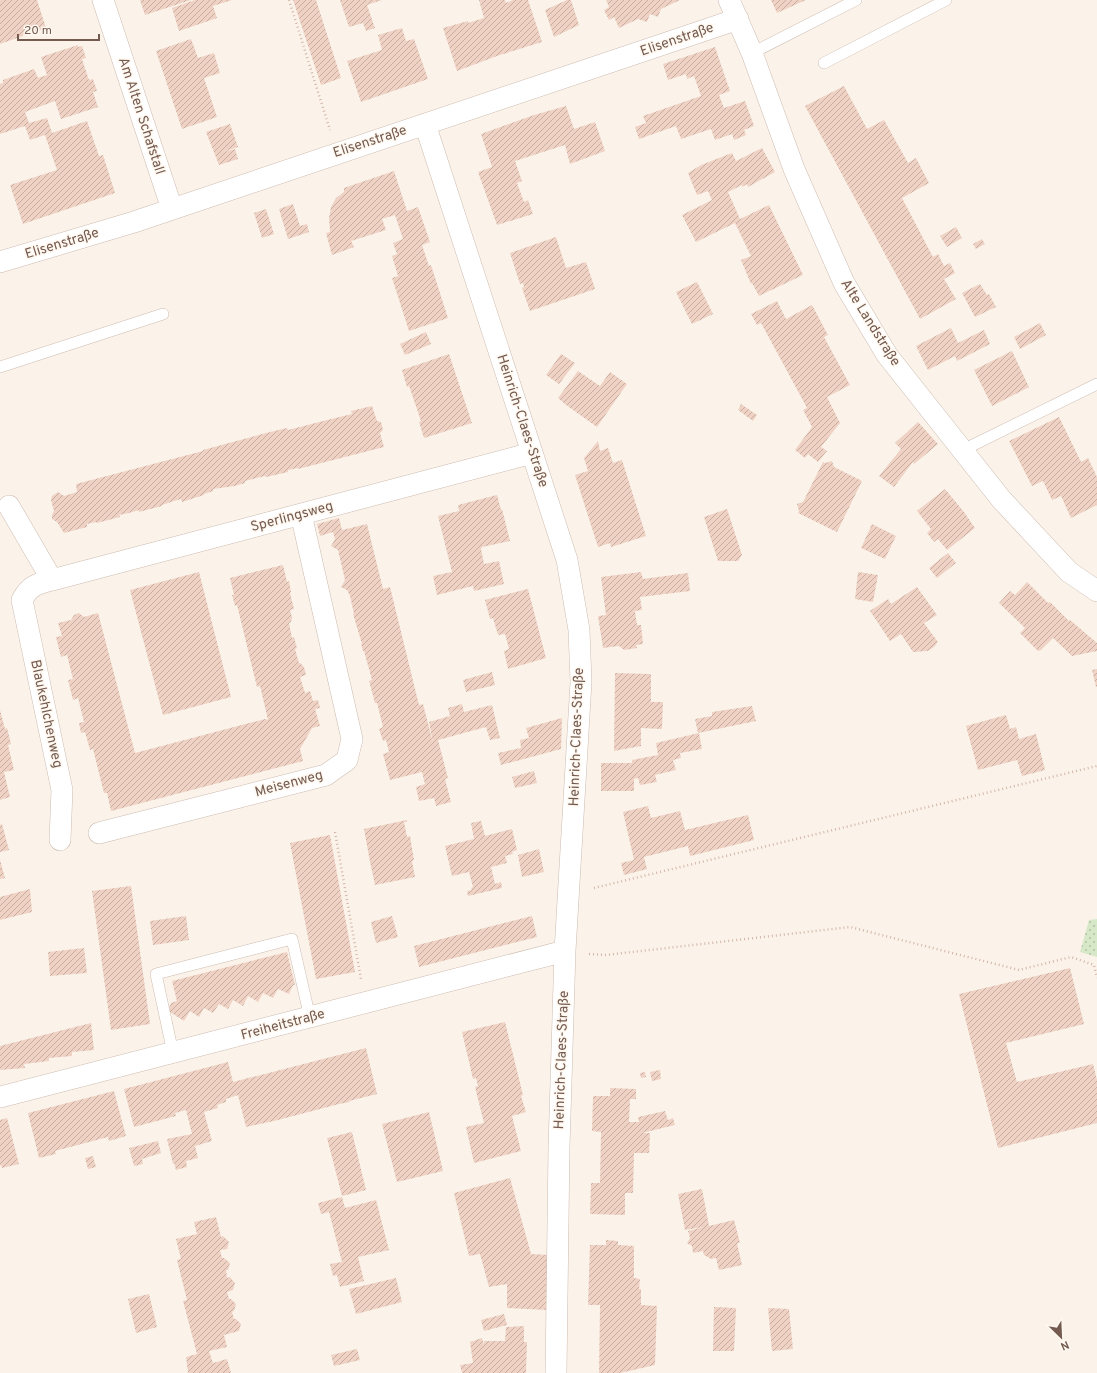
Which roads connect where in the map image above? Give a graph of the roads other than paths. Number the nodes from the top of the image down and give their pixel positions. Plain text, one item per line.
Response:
1 (103, 0) edge
2 (729, 0) edge
3 (856, 0) edge
4 (946, 0) edge
5 (738, 19) junction
6 (752, 53) junction
7 (824, 63) dead end
8 (425, 124) junction
9 (172, 209) junction
10 (0, 262) edge
11 (163, 314) dead end
12 (0, 367) edge
13 (1097, 384) edge
14 (963, 450) junction
15 (532, 453) junction
16 (9, 506) dead end
17 (300, 514) junction
18 (52, 580) junction
19 (27, 591) joint
20 (1097, 591) edge
21 (99, 833) dead end
22 (60, 840) dead end
23 (565, 951) junction
24 (310, 1018) junction
25 (173, 1053) junction
26 (0, 1097) edge
27 (556, 1373) edge

1 - 9 street, Am Alten Schafstall
2 - 5 street, Alte Landstraße
3 - 6 lane
4 - 7 lane
5 - 6 street, Alte Landstraße
5 - 8 street, Elisenstraße
6 - 14 street, Alte Landstraße
8 - 9 street, Elisenstraße
8 - 15 street, Heinrich-Claes-Straße
9 - 10 street, Elisenstraße
11 - 12 lane
13 - 14 lane
14 - 20 street, Alte Landstraße
15 - 17 street, Sperlingsweg
15 - 23 street, Heinrich-Claes-Straße
16 - 18 street
17 - 18 street, Sperlingsweg
17 - 21 street, Meisenweg
18 - 19 street, Sperlingsweg
19 - 22 street, Blaukehlchenweg
23 - 24 street, Freiheitstraße
23 - 27 street, Heinrich-Claes-Straße
24 - 25 street, Freiheitstraße
24 - 25 lane
25 - 26 street, Freiheitstraße

